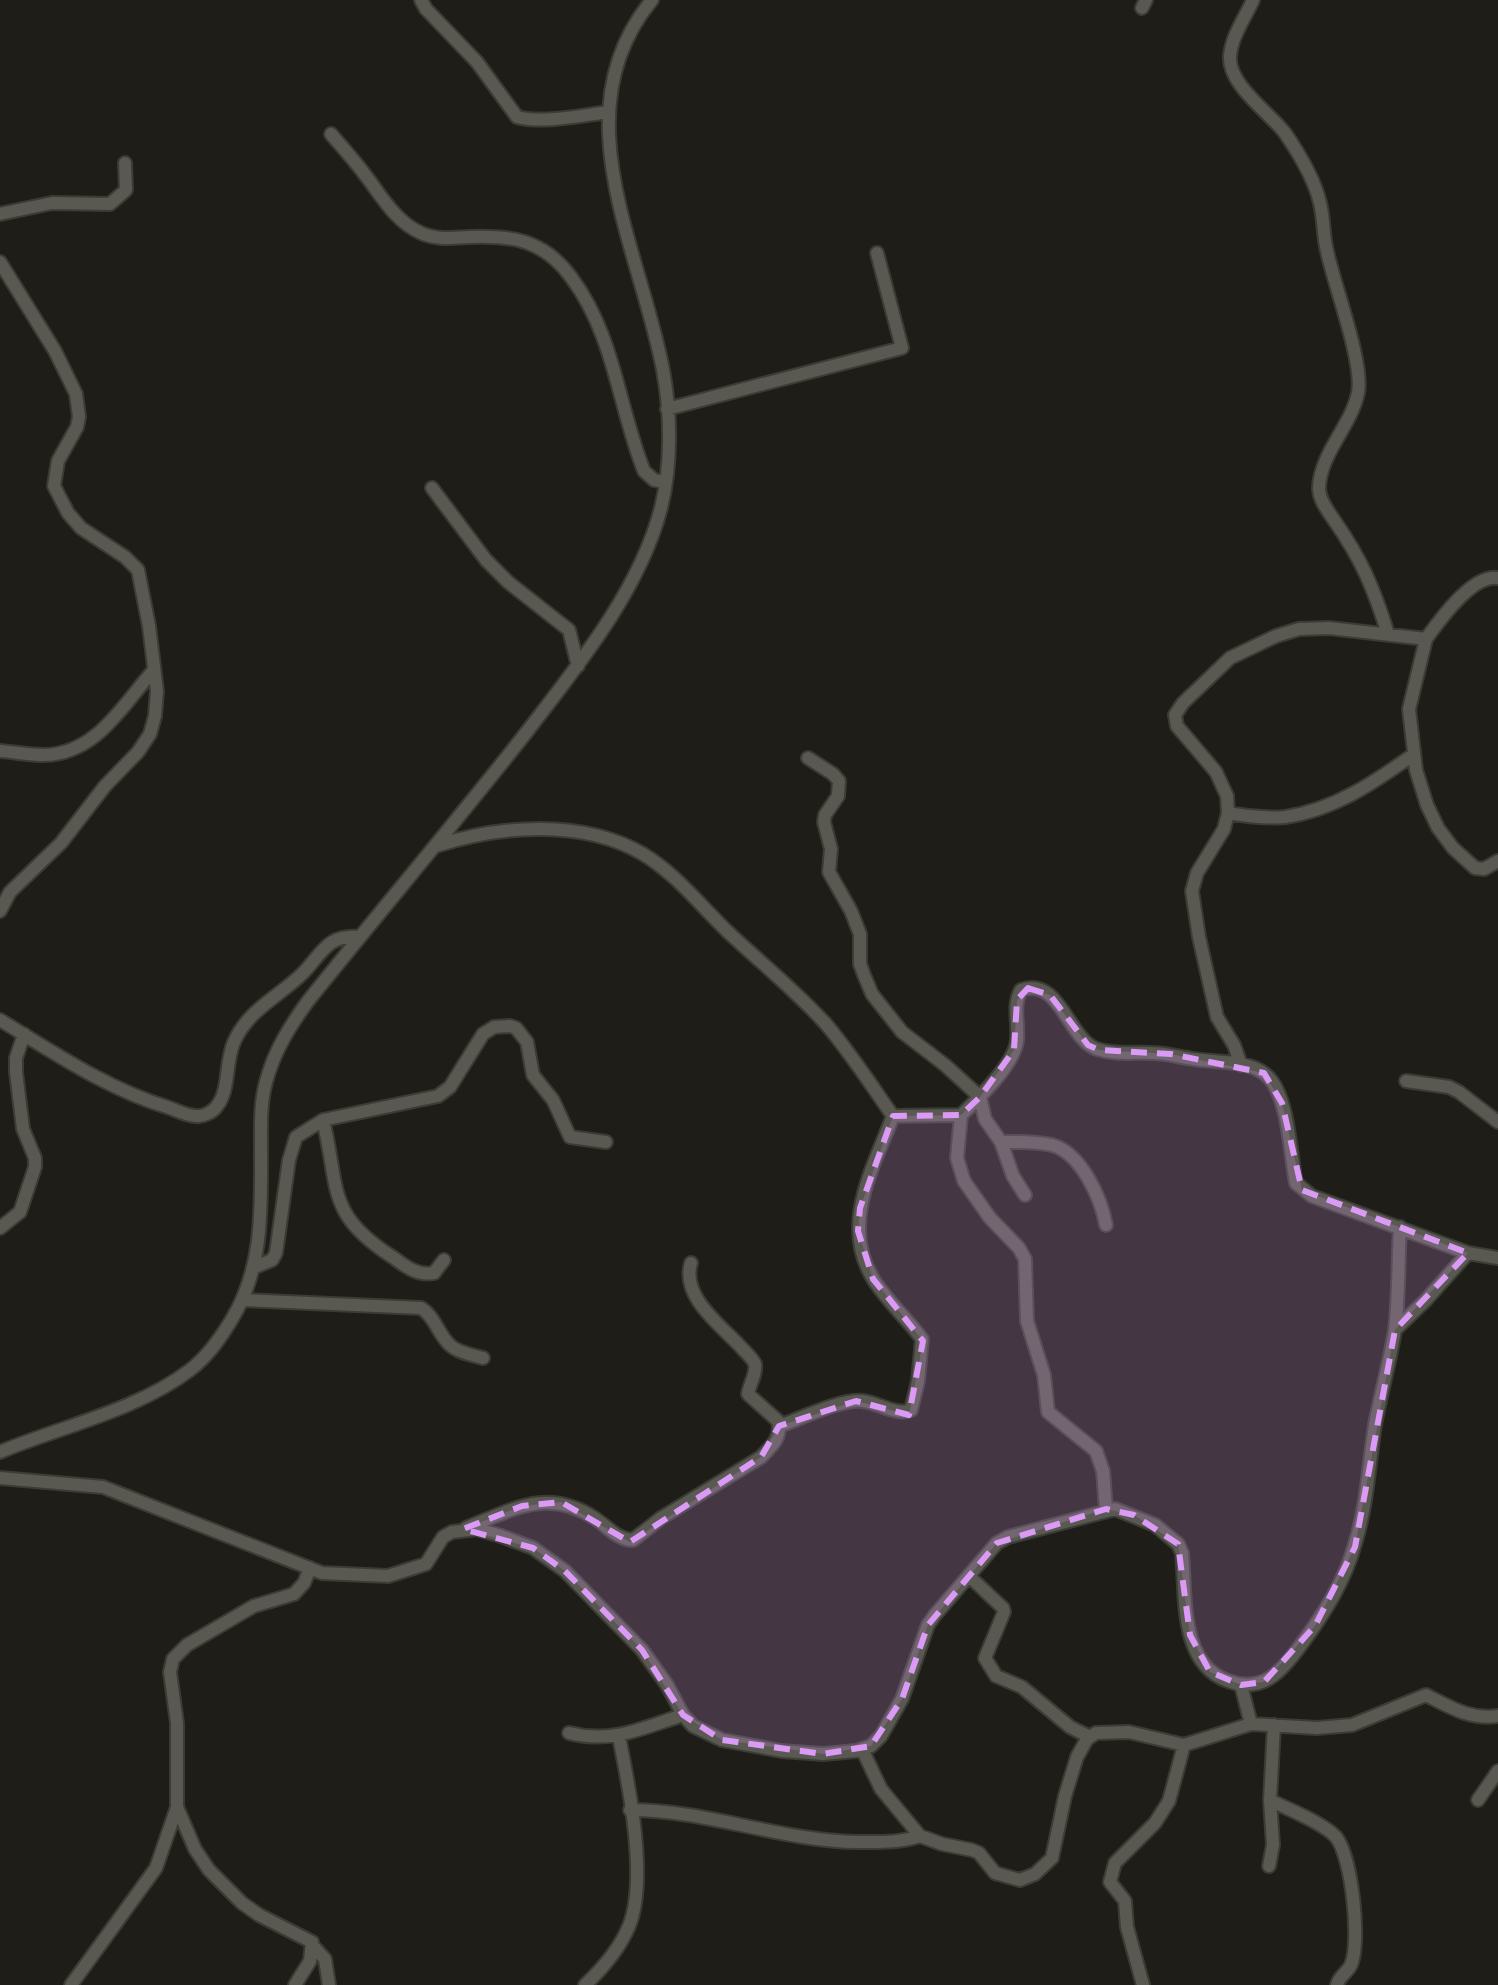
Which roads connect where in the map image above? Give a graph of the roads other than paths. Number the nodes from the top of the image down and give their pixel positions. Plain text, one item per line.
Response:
1 (421, 0) edge
2 (652, 0) edge
3 (1253, 0) edge
4 (609, 112) junction
5 (331, 134) dead end
6 (125, 163) dead end
7 (0, 214) edge
8 (877, 253) dead end
9 (0, 262) edge
10 (667, 409) junction
11 (665, 482) junction
12 (432, 488) dead end
13 (1498, 578) edge
14 (1388, 634) junction
15 (1426, 639) junction
16 (578, 666) junction
17 (154, 670) junction
18 (0, 751) edge
19 (1414, 754) junction
20 (808, 758) dead end
21 (1228, 813) junction
22 (434, 847) junction
23 (1498, 861) edge
24 (0, 911) edge
25 (359, 937) junction
26 (0, 1020) edge
27 (24, 1034) junction
28 (1241, 1065) junction
29 (1406, 1081) dead end
30 (980, 1097) junction
31 (961, 1115) junction
32 (893, 1116) junction
33 (323, 1120) junction
34 (1498, 1122) edge
35 (606, 1142) dead end
36 (1001, 1142) junction
37 (1025, 1195) dead end
38 (1106, 1225) dead end
39 (1400, 1227) junction
40 (0, 1228) edge
41 (1468, 1253) junction
42 (1498, 1258) edge
43 (444, 1260) dead end
44 (691, 1263) dead end
45 (255, 1267) junction
46 (243, 1300) junction
47 (1395, 1330) junction
48 (483, 1358) dead end
49 (779, 1426) junction
50 (0, 1452) edge
51 (0, 1478) edge
52 (1106, 1509) junction
53 (463, 1529) junction
54 (310, 1568) junction
55 (969, 1576) junction
56 (1241, 1685) junction
57 (683, 1715) junction
58 (1498, 1716) edge
59 (1251, 1724) junction
60 (1274, 1725) junction
61 (569, 1733) dead end
62 (619, 1737) junction
63 (1090, 1737) junction
64 (1184, 1745) junction
65 (862, 1749) junction
66 (1498, 1771) edge
67 (1270, 1800) junction
68 (1478, 1800) dead end
69 (177, 1807) junction
70 (630, 1810) junction
71 (920, 1836) junction
72 (1269, 1866) dead end
73 (313, 1946) junction
74 (71, 1985) edge
75 (295, 1985) edge
76 (329, 1985) edge
77 (585, 1985) edge
78 (1143, 1985) edge
79 (1337, 1985) edge

1 - 4 street
2 - 4 street
3 - 14 street
4 - 10 street
5 - 11 street
6 - 7 street
8 - 10 street
9 - 17 street
10 - 11 street
11 - 16 street
12 - 16 street
13 - 15 street
14 - 15 street
14 - 21 street
15 - 19 street
16 - 22 street
17 - 18 street
17 - 24 street
19 - 21 street
19 - 23 street
20 - 30 street
21 - 28 street
22 - 25 street
22 - 32 street
25 - 27 street
25 - 45 street
26 - 27 street
27 - 40 street
28 - 30 street
28 - 39 street
29 - 34 street
30 - 31 street
30 - 36 street
31 - 32 street
31 - 52 street
32 - 49 street
33 - 35 street
33 - 43 street
33 - 45 street
36 - 37 street
36 - 38 street
39 - 41 street
39 - 47 street
41 - 42 street
41 - 47 street
44 - 49 street
45 - 46 street
46 - 48 street
46 - 50 street
47 - 56 street
49 - 53 street
51 - 54 street
52 - 55 street
52 - 56 street
53 - 54 street
53 - 57 street
54 - 69 street
55 - 63 street
55 - 65 street
56 - 59 street
57 - 62 street
57 - 65 street
58 - 60 street
59 - 60 street
59 - 64 street
60 - 67 street
61 - 62 street
62 - 70 street
63 - 64 street
63 - 71 street
64 - 78 street
65 - 71 street
66 - 68 street
67 - 72 street
67 - 79 street
69 - 73 street
69 - 74 street
70 - 71 street
70 - 77 street
73 - 75 street
73 - 76 street

